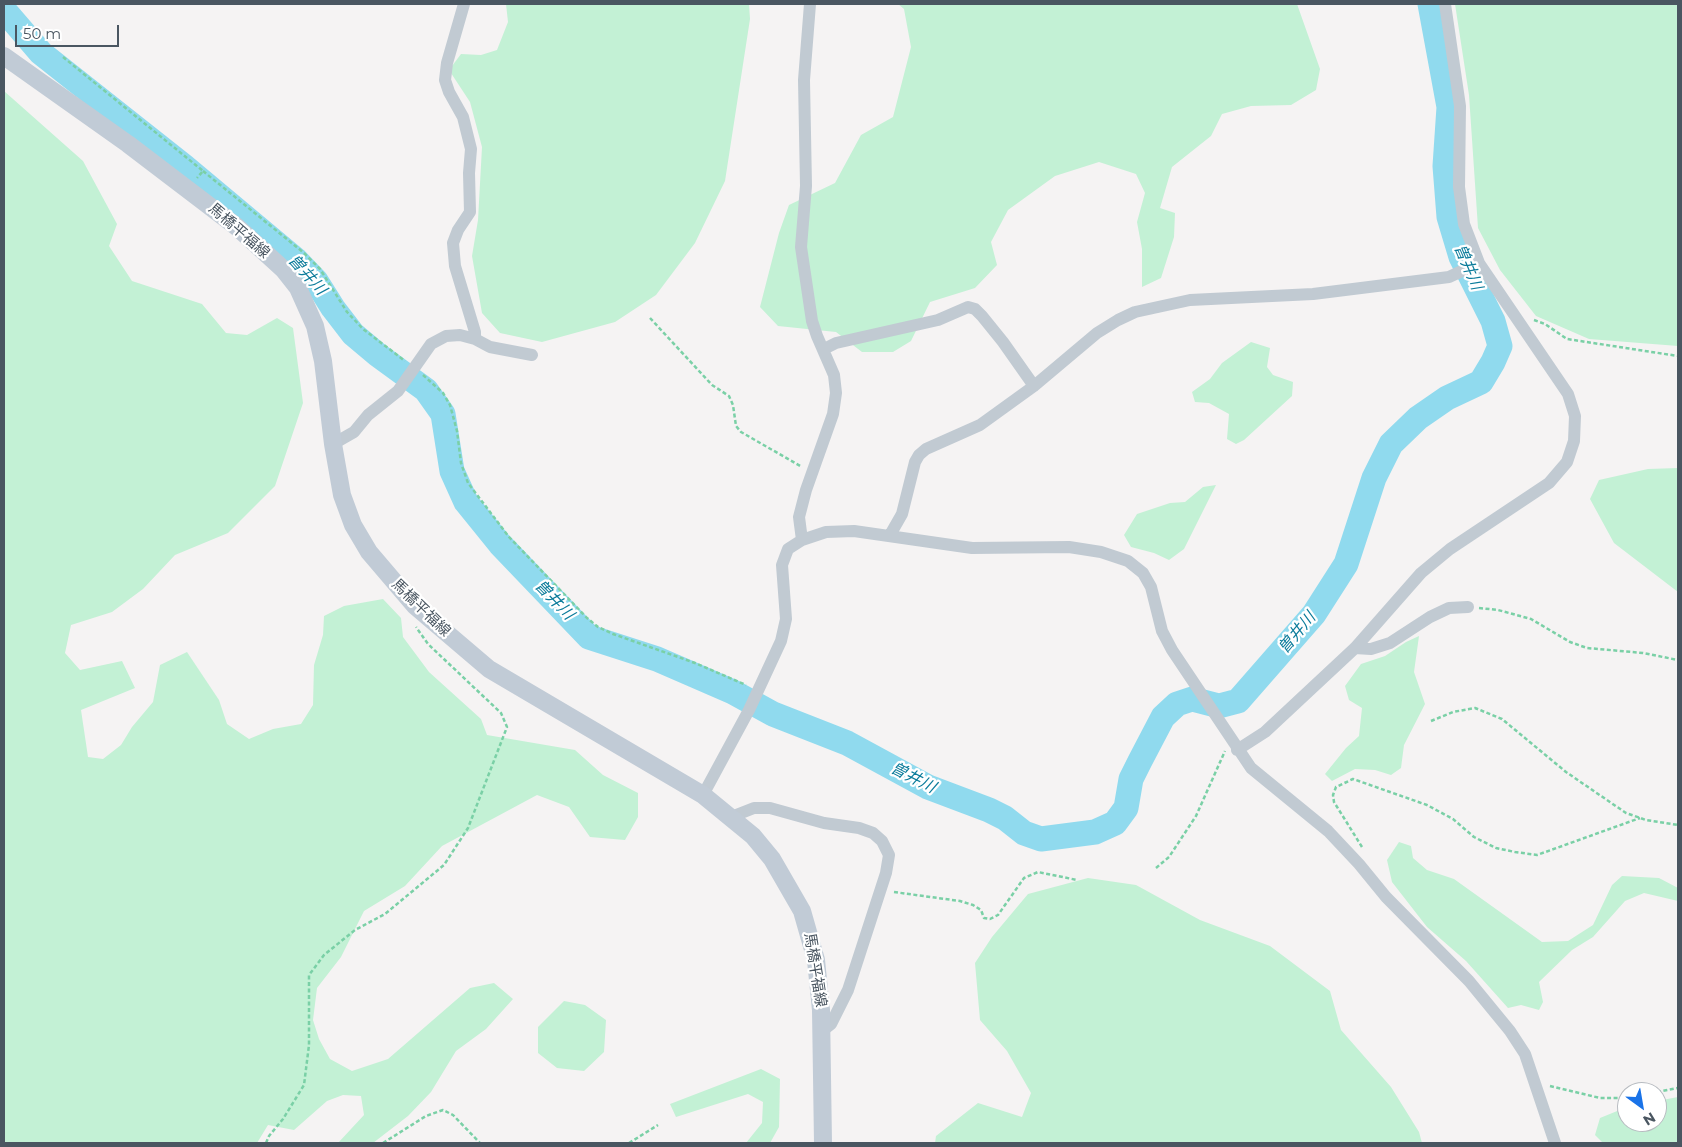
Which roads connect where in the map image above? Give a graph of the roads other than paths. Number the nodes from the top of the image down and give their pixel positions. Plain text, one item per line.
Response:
1 (464, 4) edge
2 (810, 4) edge
3 (1445, 4) edge
4 (4, 56) edge
5 (1477, 264) junction
6 (475, 339) junction
7 (824, 348) junction
8 (532, 355) dead end
9 (1034, 386) junction
10 (333, 444) junction
11 (890, 535) junction
12 (802, 540) junction
13 (1468, 607) road end
14 (1355, 648) junction
15 (1235, 746) junction
16 (703, 795) junction
17 (731, 817) junction
18 (822, 1031) junction
19 (823, 1143) edge
20 (1555, 1143) edge

1 - 6 street
2 - 7 street
3 - 5 street
4 - 10 main road, 馬橋平福線
5 - 9 street
5 - 14 street
6 - 8 street
6 - 10 street
7 - 9 street
7 - 12 street
9 - 11 street
10 - 16 main road, 馬橋平福線
11 - 12 street
11 - 15 street
12 - 16 street
13 - 14 street
14 - 15 street
15 - 20 street
16 - 17 main road, 馬橋平福線
17 - 18 main road, 馬橋平福線
17 - 18 street
18 - 19 main road, 馬橋平福線

